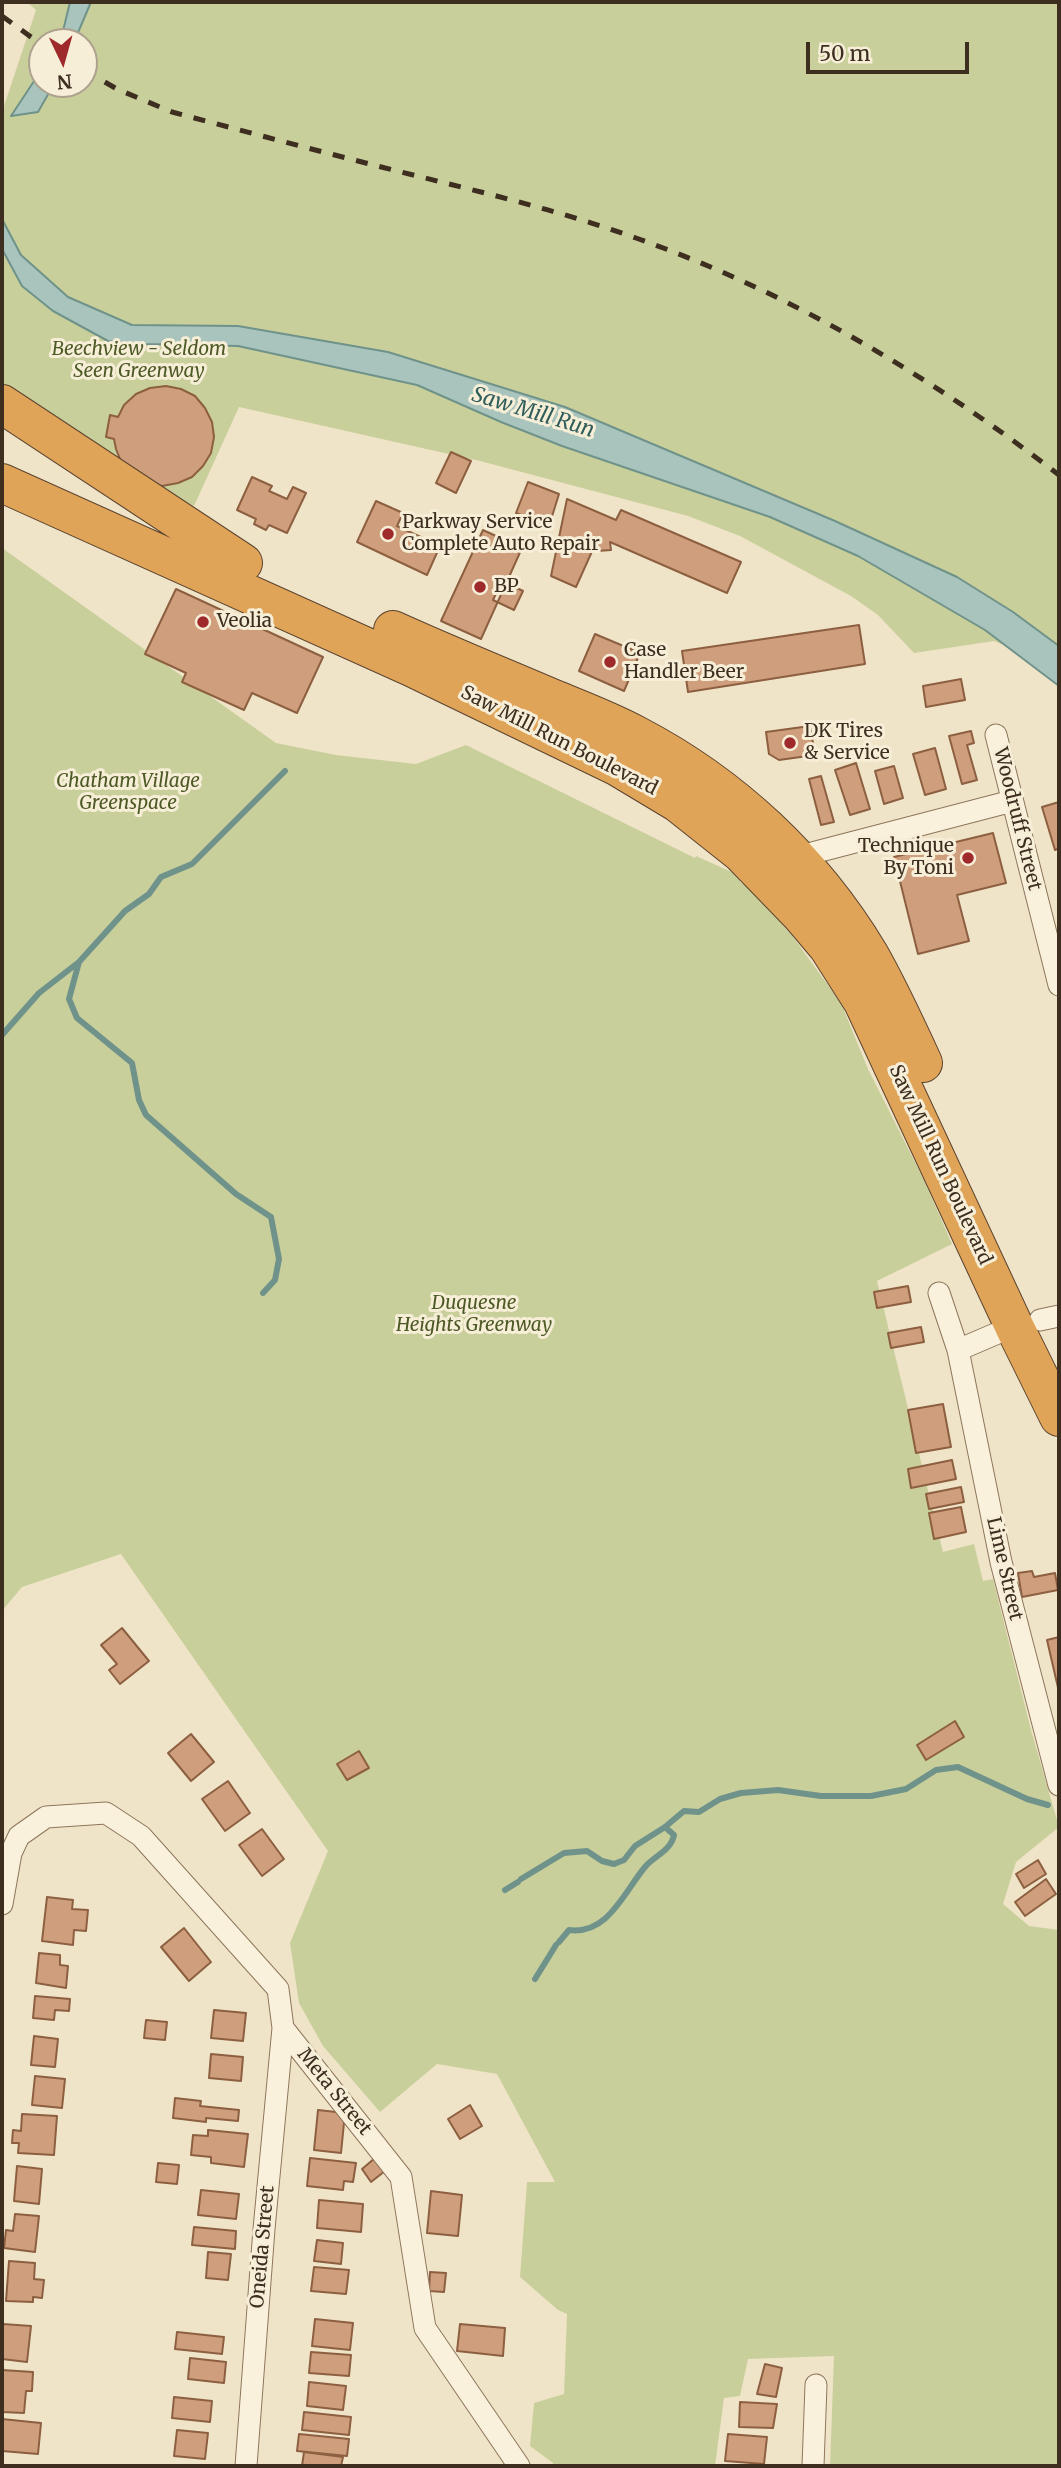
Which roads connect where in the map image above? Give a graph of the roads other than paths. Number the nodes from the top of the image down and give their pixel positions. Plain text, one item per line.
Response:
1 (2, 404) edge
2 (2, 454) edge
3 (2, 483) edge
4 (243, 563) junction
5 (996, 735) dead end
6 (1012, 801) junction
7 (741, 853) junction
8 (797, 857) junction
9 (1059, 985) edge
10 (939, 1293) dead end
11 (1038, 1321) edge
12 (958, 1350) junction
13 (1059, 1358) edge
14 (1059, 1417) edge
15 (1059, 1785) edge
16 (2, 1904) edge
17 (283, 2028) junction
18 (816, 2385) dead end
19 (246, 2466) edge
20 (519, 2466) edge
21 (813, 2466) edge

1 - 4 highway
2 - 4 highway, Saw Mill Run Boulevard
3 - 7 highway, Saw Mill Run Boulevard
4 - 8 highway, Saw Mill Run Boulevard
5 - 6 street, Woodruff Street
6 - 8 street
6 - 9 street, Woodruff Street
7 - 8 highway
7 - 11 highway, Saw Mill Run Boulevard
8 - 11 highway, Saw Mill Run Boulevard
10 - 12 street, Lime Street
11 - 12 street
11 - 13 highway, Saw Mill Run Boulevard
11 - 14 highway, Saw Mill Run Boulevard
12 - 15 street, Lime Street
16 - 17 street
17 - 19 street, Oneida Street
17 - 20 street, Meta Street
18 - 21 street

